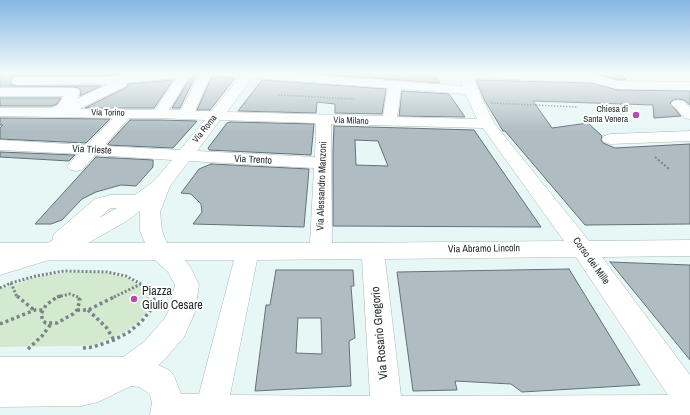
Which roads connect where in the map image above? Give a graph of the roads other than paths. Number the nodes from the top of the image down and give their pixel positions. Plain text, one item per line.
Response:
1 (73, 92) edge
2 (100, 92) edge
3 (174, 92) edge
4 (197, 92) edge
5 (235, 92) edge
6 (395, 92) edge
7 (472, 92) edge
8 (684, 104) edge
9 (0, 112) edge
10 (57, 113) junction
11 (125, 114) junction
12 (159, 114) junction
13 (690, 114) edge
14 (186, 115) junction
15 (216, 116) junction
16 (324, 120) junction
17 (389, 122) junction
18 (486, 124) junction
19 (690, 136) edge
20 (610, 139) dead end
21 (0, 145) edge
22 (91, 150) junction
23 (184, 156) junction
24 (322, 163) junction
25 (76, 166) dead end
26 (161, 185) junction
27 (582, 248) junction
28 (690, 248) edge
29 (0, 251) edge
30 (50, 251) junction
31 (373, 251) junction
32 (161, 252) junction
33 (247, 252) junction
34 (320, 252) junction
35 (6, 274) edge
36 (128, 371) junction
37 (0, 372) edge
38 (0, 392) edge
39 (690, 401) edge
40 (690, 411) edge
41 (166, 412) edge
42 (210, 412) edge
43 (387, 413) edge

1 - 10 street
2 - 10 street
3 - 12 street
4 - 14 street
5 - 15 street, Via Roma
6 - 17 street
7 - 18 street, Corso dei Mille
8 - 13 street
9 - 10 street, Via Torino
10 - 11 street, Via Torino
11 - 12 street, Via Torino
11 - 22 street
12 - 14 street, Via Torino
14 - 15 street, Via Torino
15 - 16 street, Via Milano
15 - 23 street, Via Roma
16 - 17 street, Via Milano
16 - 24 street, Via Alessandro Manzoni
17 - 18 street, Via Milano
18 - 27 street, Corso dei Mille
19 - 20 street
21 - 22 street, Via Trieste
22 - 23 street, Via Trieste
22 - 25 street
23 - 24 street, Via Trento
23 - 26 street, Via Roma
24 - 34 street, Via Alessandro Manzoni
26 - 30 street
26 - 32 street
27 - 28 street, Via Abramo Lincoln
27 - 31 street, Via Abramo Lincoln
27 - 39 street, Corso dei Mille
29 - 30 street
30 - 32 street, Via Abramo Lincoln
30 - 35 street
31 - 34 street, Via Abramo Lincoln
31 - 43 street, Via Rosario Gregorio
32 - 33 street, Via Abramo Lincoln
32 - 36 street
33 - 34 street, Via Abramo Lincoln
33 - 42 street
36 - 37 street
36 - 38 street
36 - 41 street
40 - 43 street
41 - 42 street
42 - 43 street

